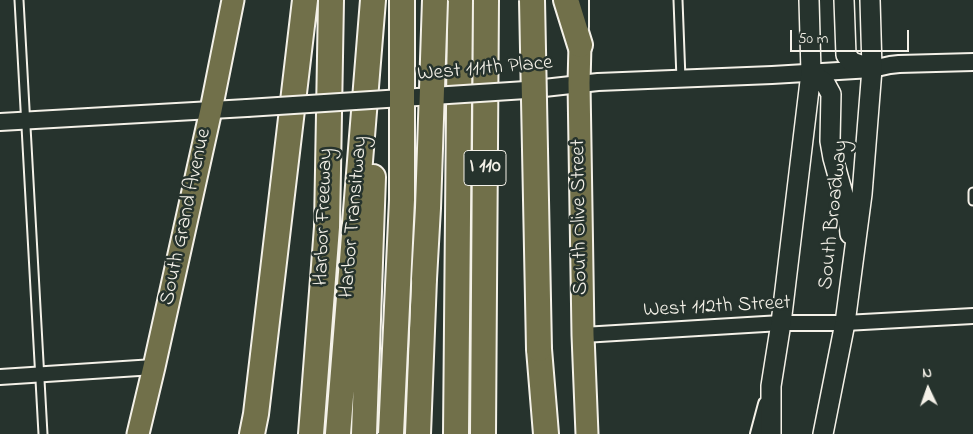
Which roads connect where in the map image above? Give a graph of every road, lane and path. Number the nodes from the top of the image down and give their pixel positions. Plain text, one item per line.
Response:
1 (18, 0) edge
2 (233, 0) edge
3 (305, 0) edge
4 (331, 0) edge
5 (373, 0) edge
6 (380, 0) edge
7 (402, 0) edge
8 (435, 0) edge
9 (460, 0) edge
10 (486, 0) edge
11 (532, 0) edge
12 (566, 0) edge
13 (581, 0) edge
14 (678, 0) edge
15 (809, 0) edge
16 (844, 0) edge
17 (870, 0) edge
18 (580, 45) junction
19 (973, 62) edge
20 (872, 69) junction
21 (811, 73) junction
22 (681, 79) junction
23 (580, 83) junction
24 (211, 110) junction
25 (25, 120) junction
26 (0, 122) edge
27 (973, 192) edge
28 (973, 201) edge
29 (853, 265) junction
30 (424, 279) junction
31 (973, 316) edge
32 (781, 323) junction
33 (845, 323) junction
34 (583, 335) junction
35 (539, 349) junction
36 (154, 367) junction
37 (40, 374) junction
38 (0, 376) edge
39 (771, 386) junction
40 (254, 427) edge
41 (43, 434) edge
42 (138, 434) edge
43 (311, 434) edge
44 (338, 434) edge
45 (364, 434) edge
46 (391, 434) edge
47 (418, 434) edge
48 (423, 434) edge
49 (456, 434) edge
50 (483, 434) edge
51 (538, 434) edge
52 (546, 434) edge
53 (586, 434) edge
54 (758, 434) edge
55 (771, 434) edge
56 (824, 434) edge

1 - 25 lane
2 - 24 main road, South Grand Avenue
3 - 40 highway
4 - 43 highway, Harbor Freeway
5 - 44 highway, Harbor Transitway
6 - 45 highway
7 - 46 highway, bridge
8 - 30 highway, bridge
9 - 49 highway
10 - 50 highway, I 110
11 - 35 highway, bridge
12 - 18 highway
13 - 18 street, South Olive Street
14 - 22 lane
15 - 21 main road, South Broadway
16 - 20 main road
17 - 20 main road, South Broadway
18 - 23 main road, South Olive Street
19 - 20 street, West 111th Place
20 - 21 street, West 111th Place
20 - 29 main road, South Broadway
21 - 22 street, West 111th Place
21 - 29 main road
21 - 32 main road, South Broadway
22 - 23 street, West 111th Place
23 - 24 street, West 111th Place, bridge
23 - 34 main road, South Olive Street
24 - 25 street, West 111th Place
24 - 36 main road, South Grand Avenue
25 - 26 street, West 111th Place
25 - 37 lane
27 - 28 lane
29 - 33 main road, South Broadway
30 - 47 highway
30 - 48 highway
31 - 33 street, West 112th Street
32 - 33 street, West 112th Street
32 - 34 street, West 112th Street
32 - 39 main road, South Broadway
33 - 56 main road, South Broadway
34 - 53 main road, South Olive Street
35 - 51 highway
35 - 52 highway
36 - 37 street
36 - 42 main road, South Grand Avenue
37 - 38 street
37 - 41 lane
39 - 54 street
39 - 55 main road, South Broadway

